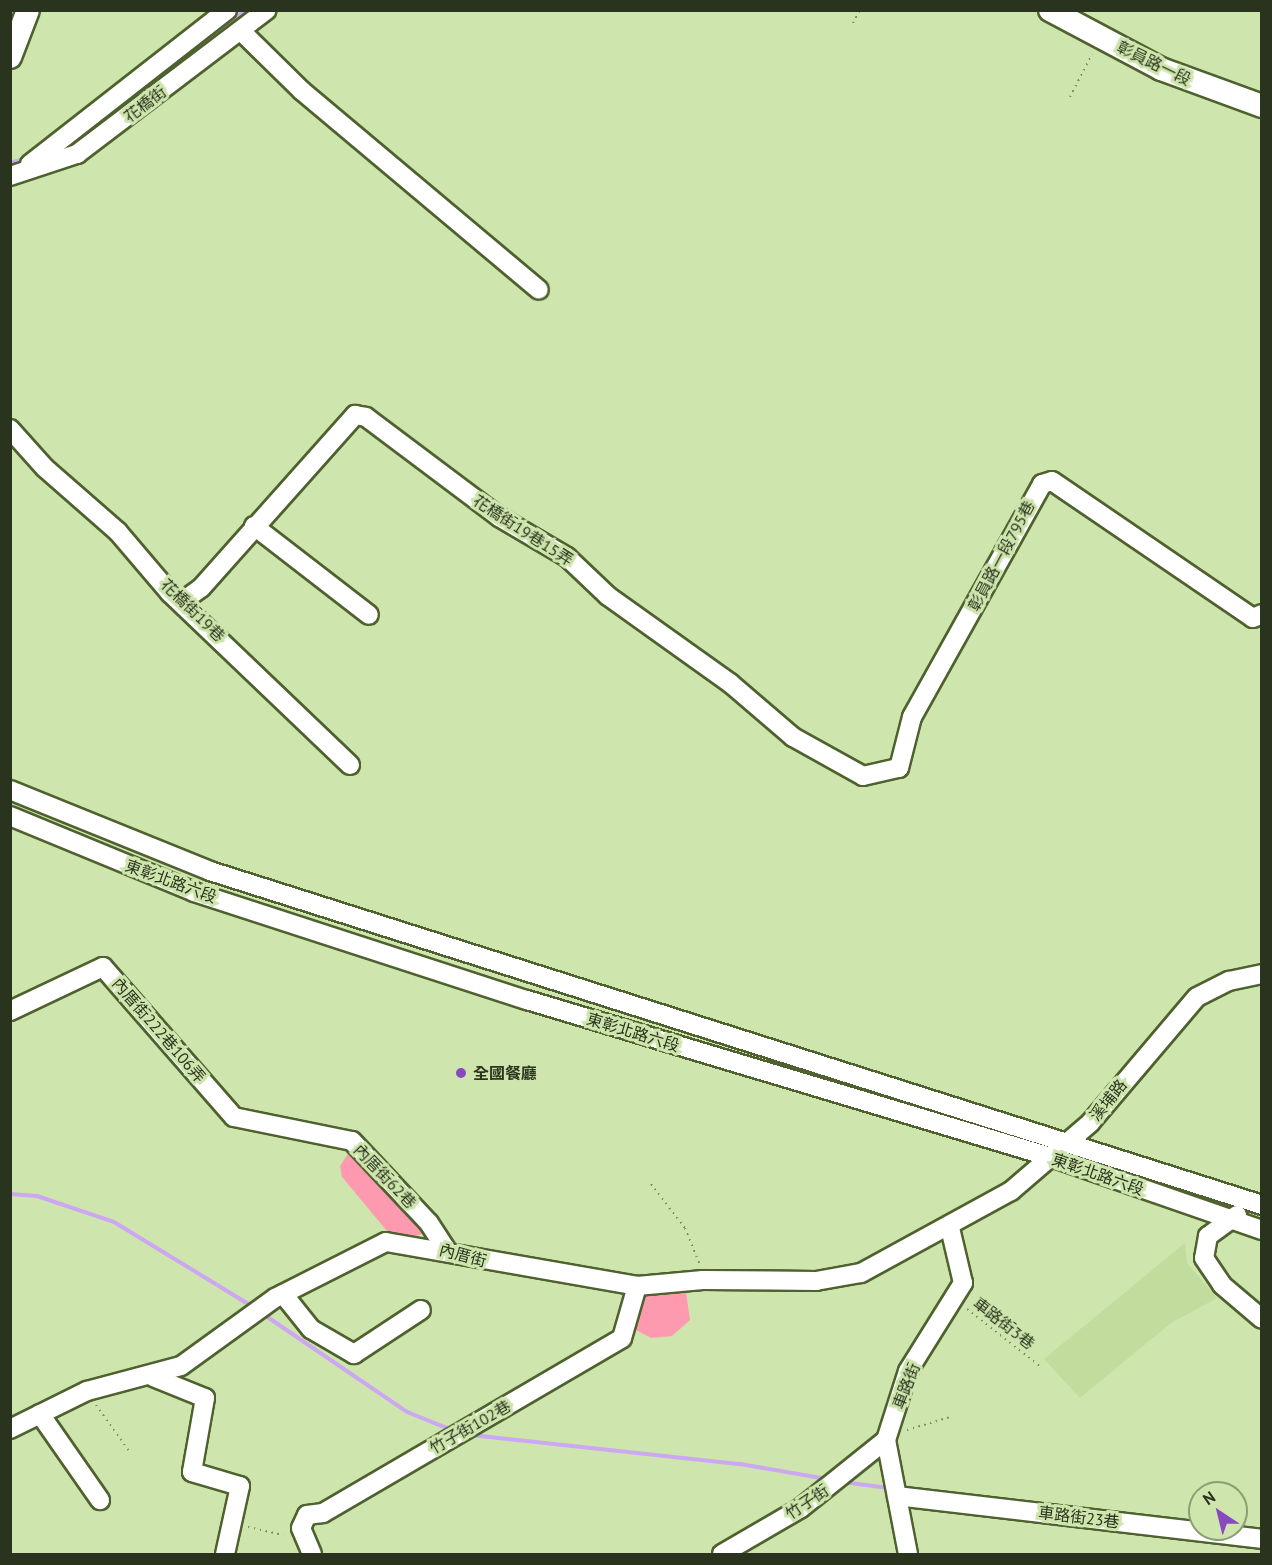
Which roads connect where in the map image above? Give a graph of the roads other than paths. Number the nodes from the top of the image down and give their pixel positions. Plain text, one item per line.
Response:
1 (28, 10) edge
2 (227, 10) edge
3 (267, 10) edge
4 (1050, 10) edge
5 (242, 32) junction
6 (10, 57) edge
7 (165, 57) junction
8 (182, 77) junction
9 (1262, 106) edge
10 (10, 176) edge
11 (539, 290) dead end
12 (10, 429) edge
13 (254, 526) junction
14 (183, 601) junction
15 (1262, 614) edge
16 (369, 615) dead end
17 (350, 765) dead end
18 (899, 768) joint
19 (10, 790) edge
20 (10, 816) edge
21 (1262, 974) edge
22 (10, 1011) edge
23 (234, 1117) joint
24 (1069, 1143) junction
25 (1054, 1158) junction
26 (1259, 1203) edge
27 (1230, 1220) junction
28 (950, 1228) junction
29 (1262, 1230) edge
30 (446, 1249) junction
31 (637, 1286) junction
32 (283, 1293) junction
33 (421, 1310) dead end
34 (1262, 1319) edge
35 (153, 1377) junction
36 (40, 1414) junction
37 (10, 1429) edge
38 (887, 1436) junction
39 (897, 1496) junction
40 (100, 1500) dead end
41 (1262, 1539) edge
42 (225, 1554) edge
43 (312, 1554) edge
44 (722, 1554) edge
45 (908, 1554) edge

1 - 6 main road
2 - 7 street
3 - 5 street, 花橋街
4 - 9 main road, 彰員路一段
5 - 8 street, 花橋街
5 - 11 street
7 - 8 street
7 - 10 street
8 - 10 street, 花橋街
12 - 14 street, 花橋街19巷
13 - 14 street, 花橋街19巷15弄
13 - 16 street
13 - 18 street, 花橋街19巷15弄
14 - 17 street, 花橋街19巷
15 - 18 street, 彰員路一段795巷
19 - 24 street, 東彰北路六段
20 - 25 street, 東彰北路六段
21 - 24 street, 溪埔路
22 - 23 street, 內厝街222巷106弄
23 - 30 street, 內厝街62巷
24 - 25 street, 溪埔路
24 - 26 street, 東彰北路六段
25 - 27 street, 東彰北路六段
25 - 28 street, 溪埔路
26 - 27 street
27 - 29 street, 東彰北路六段
27 - 34 street
28 - 31 street, 內厝街
28 - 38 street, 車路街
30 - 31 street, 內厝街
30 - 32 street, 內厝街
31 - 43 street, 竹子街102巷
32 - 33 street
32 - 35 street, 內厝街
35 - 36 street, 內厝街
35 - 42 street
36 - 37 street, 內厝街
36 - 40 street
38 - 39 street, 車路街
38 - 44 street, 竹子街
39 - 41 street, 車路街23巷
39 - 45 street, 車路街

